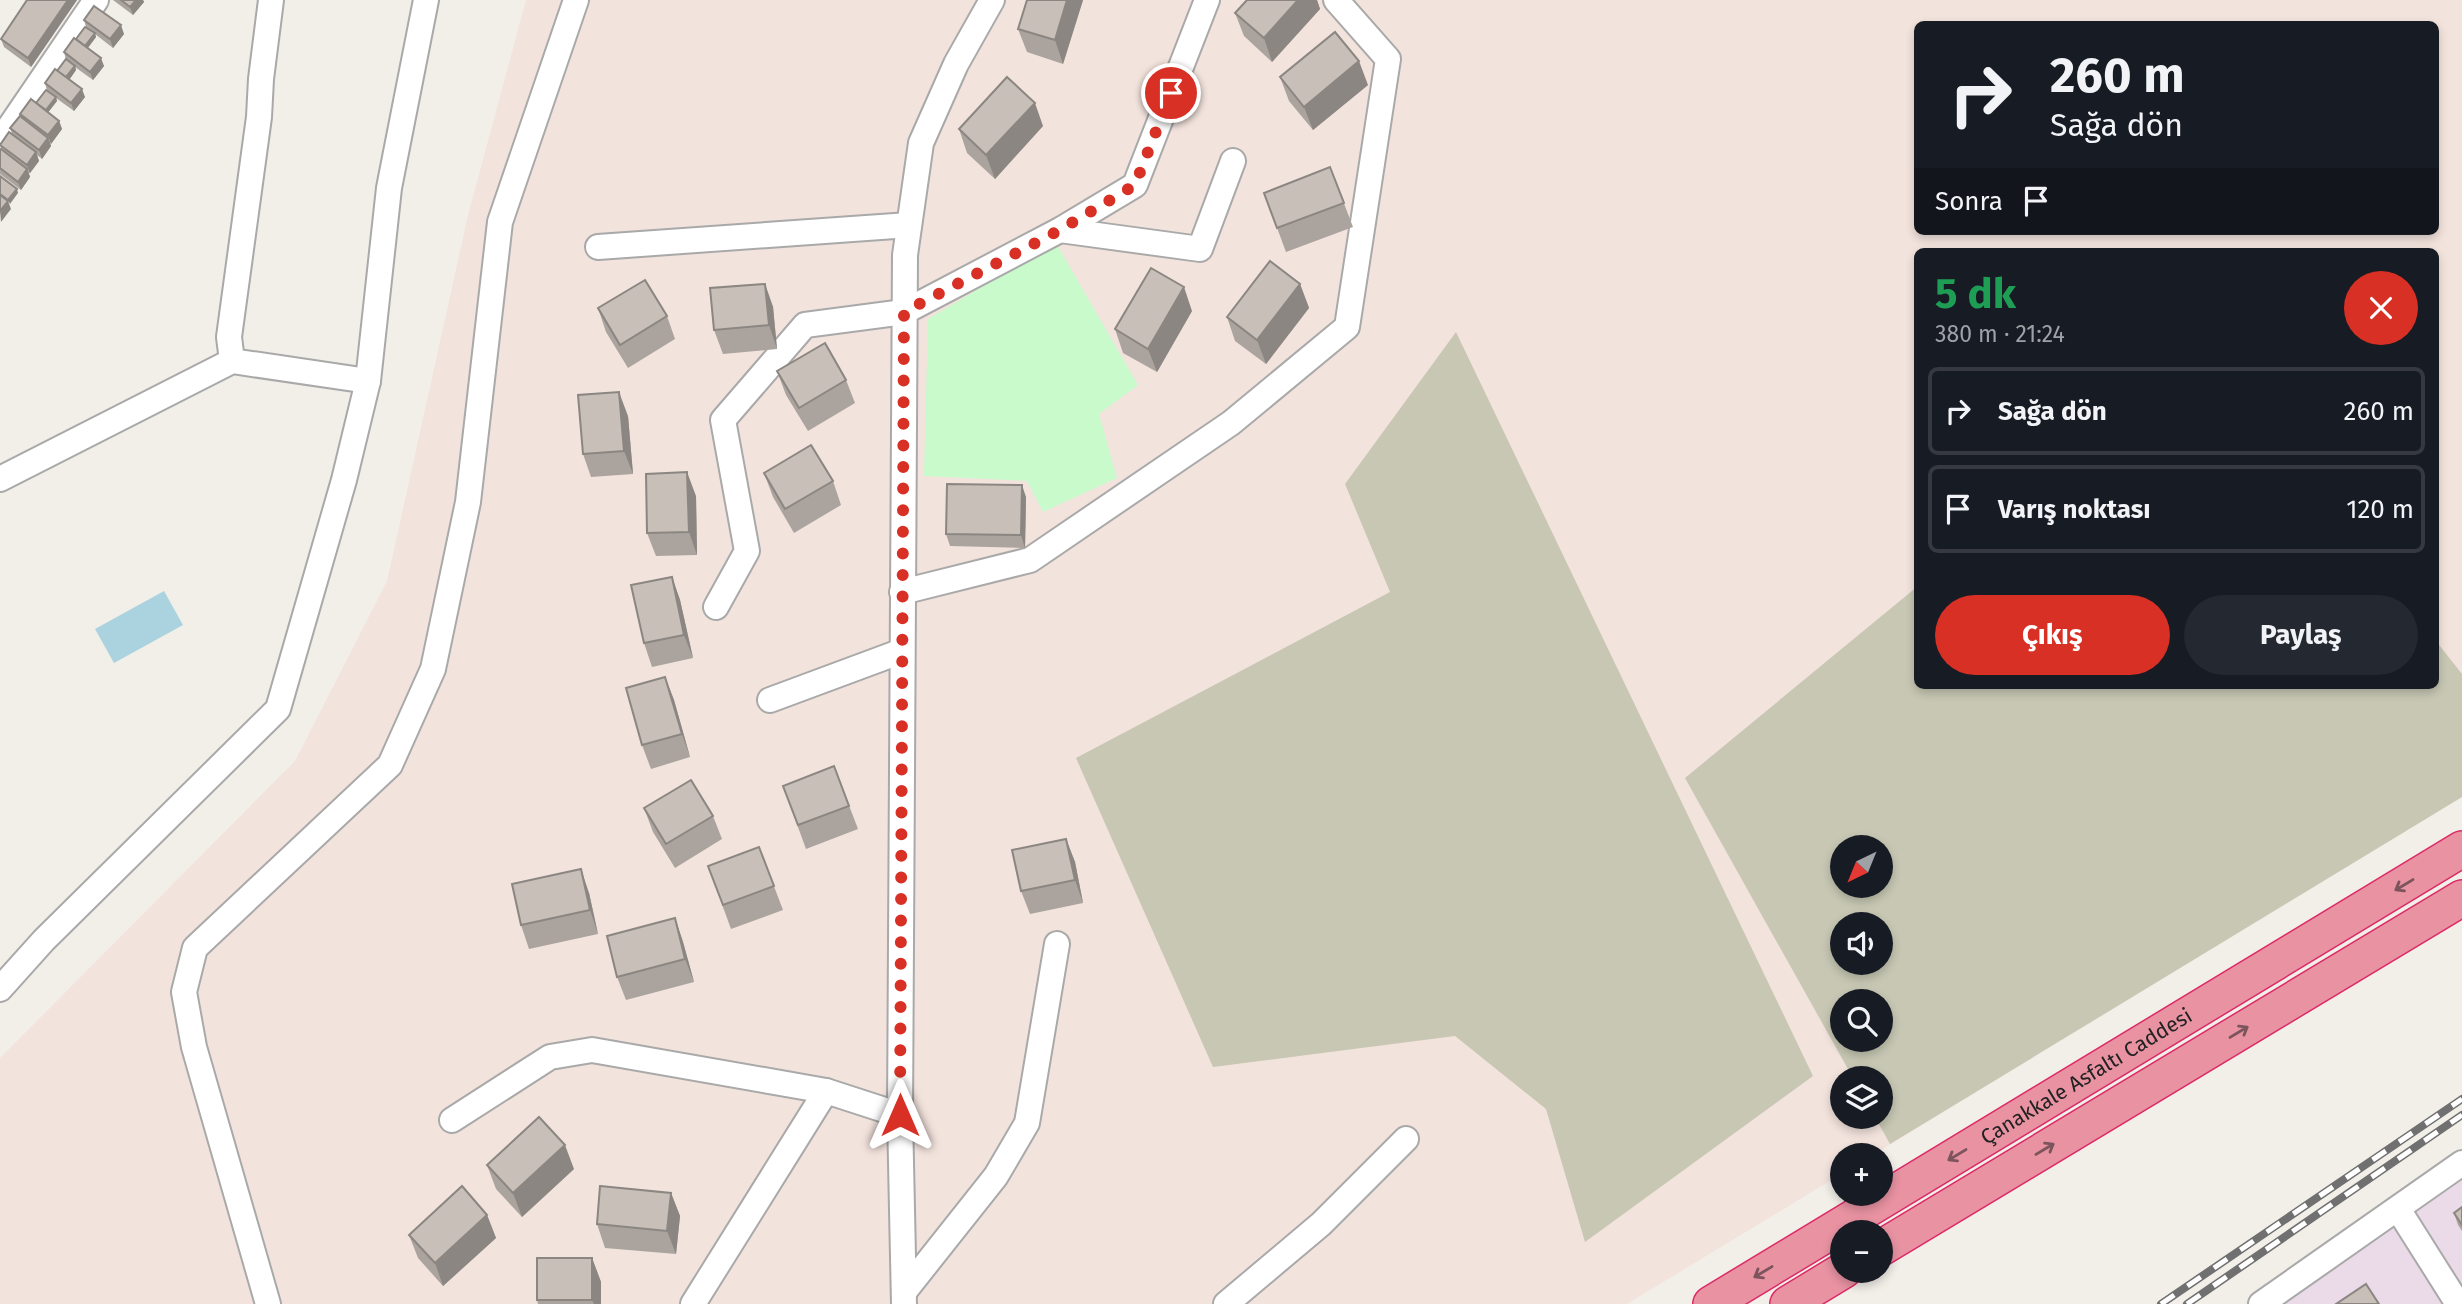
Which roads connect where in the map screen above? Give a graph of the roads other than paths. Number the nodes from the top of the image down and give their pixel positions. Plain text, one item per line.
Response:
1 (96, 0) edge
2 (271, 0) edge
3 (426, 0) edge
4 (576, 0) edge
5 (992, 0) edge
6 (1207, 0) edge
7 (1336, 0) edge
8 (0, 141) edge
9 (1233, 161) dead end
10 (909, 225) junction
11 (1060, 230) junction
12 (598, 247) dead end
13 (904, 312) junction
14 (232, 361) junction
15 (368, 381) junction
16 (0, 479) edge
17 (902, 592) junction
18 (716, 607) dead end
19 (902, 651) junction
20 (771, 700) dead end
21 (2462, 849) edge
22 (2462, 898) edge
23 (1057, 943) dead end
24 (0, 989) edge
25 (826, 1091) junction
26 (900, 1115) junction
27 (452, 1120) dead end
28 (1406, 1139) dead end
29 (2462, 1163) edge
30 (2398, 1209) junction
31 (1893, 1241) edge
32 (1830, 1278) edge
33 (904, 1298) edge
34 (268, 1304) edge
35 (693, 1304) edge
36 (1226, 1304) edge
37 (1711, 1304) edge
38 (1788, 1304) edge
39 (2261, 1304) edge
40 (2458, 1304) edge

1 - 8 street
2 - 14 street
3 - 15 street
4 - 34 street
5 - 10 street
6 - 11 street
7 - 17 street
9 - 11 street
10 - 12 street
10 - 13 street
11 - 13 street
13 - 17 street
13 - 18 street
14 - 15 street
14 - 16 street
15 - 24 street
17 - 19 street
19 - 20 street
19 - 26 street
21 -> 37 highway, Çanakkale Asfaltı Caddesi
31 -> 22 highway, Çanakkale Asfaltı Caddesi
23 - 33 street
25 - 26 street
25 - 27 street
25 - 35 street
26 - 33 street
28 - 36 street
29 - 30 street
30 - 39 street
30 - 40 street
32 - 38 highway

